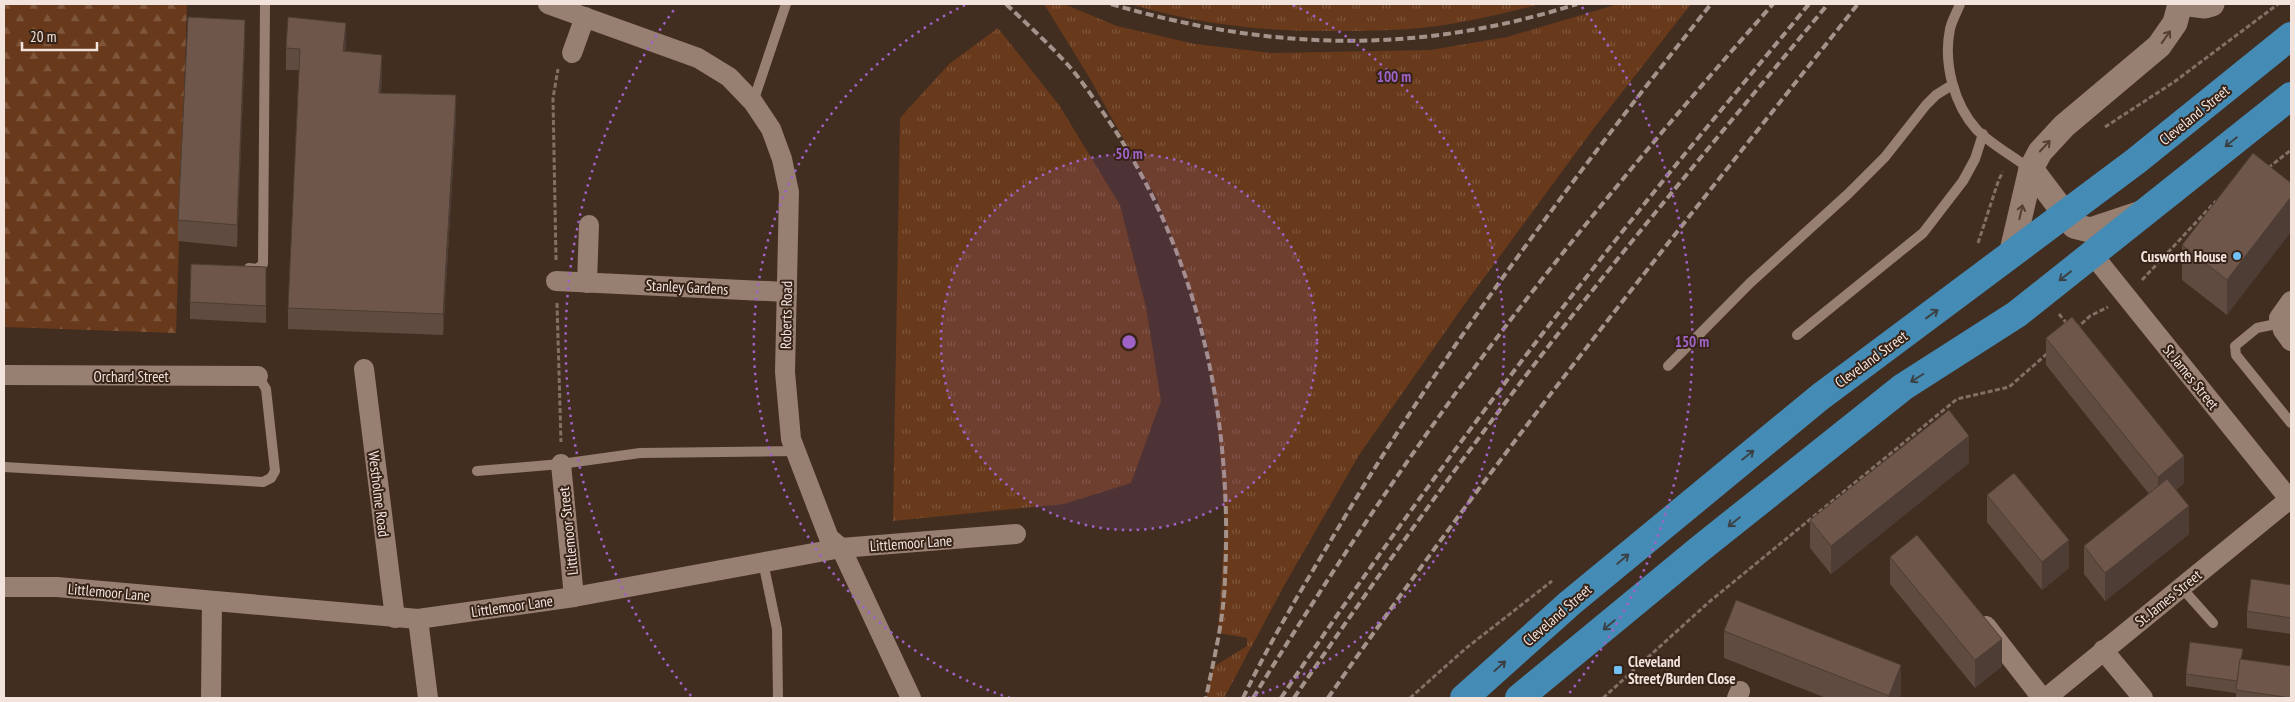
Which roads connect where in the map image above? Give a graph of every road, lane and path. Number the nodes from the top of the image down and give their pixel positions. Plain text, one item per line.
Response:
1 (265, 4) edge
2 (548, 4) edge
3 (786, 4) edge
4 (1960, 4) edge
5 (2180, 4) edge
6 (2189, 4) edge
7 (2212, 4) edge
8 (2278, 4) edge
9 (585, 17) junction
10 (2291, 36) edge
11 (572, 53) joint
12 (1952, 85) junction
13 (2291, 96) edge
14 (753, 102) junction
15 (2099, 131) dead end
16 (1983, 134) junction
17 (2291, 150) edge
18 (2023, 163) junction
19 (2266, 170) edge
20 (2219, 199) edge
21 (2143, 212) junction
22 (2065, 214) junction
23 (589, 225) dead end
24 (1972, 248) dead end
25 (2011, 255) junction
26 (2093, 255) junction
27 (239, 268) edge
28 (556, 282) junction
29 (587, 283) junction
30 (786, 292) junction
31 (2126, 297) junction
32 (2291, 301) edge
33 (2281, 323) junction
34 (2074, 331) edge
35 (1797, 335) dead end
36 (2291, 340) edge
37 (2052, 350) edge
38 (1668, 366) dead end
39 (364, 369) dead end
40 (4, 376) edge
41 (258, 376) joint
42 (2291, 423) edge
43 (796, 451) junction
44 (561, 464) junction
45 (4, 467) edge
46 (476, 471) dead end
47 (2290, 499) edge
48 (1016, 534) dead end
49 (841, 548) junction
50 (763, 562) junction
51 (1556, 578) dead end
52 (4, 586) edge
53 (2181, 587) junction
54 (574, 597) junction
55 (212, 601) junction
56 (1976, 614) edge
57 (395, 618) junction
58 (418, 619) junction
59 (2213, 623) dead end
60 (2103, 650) junction
61 (212, 698) edge
62 (428, 698) edge
63 (778, 698) edge
64 (911, 698) edge
65 (1410, 698) edge
66 (1464, 698) edge
67 (1519, 698) edge
68 (1603, 698) edge
69 (2044, 698) edge
70 (2143, 698) edge

1 - 27 lane
2 - 9 street, Roberts Road
3 - 14 lane
4 - 12 lane
18 -> 5 street
6 - 7 street
8 - 15 path
9 - 11 street
9 - 14 street, Roberts Road
10 - 22 highway, Cleveland Street
11 - 28 path
12 - 16 lane
12 - 38 lane
13 -> 21 highway
14 - 30 street, Roberts Road
16 - 18 lane
16 - 35 lane
17 - 19 path
18 - 22 street
18 - 24 path
25 -> 18 street
20 - 31 path
21 - 22 street
21 - 26 highway
22 - 25 highway, Cleveland Street
23 - 29 street
66 -> 25 highway, Cleveland Street
26 - 31 street, St James Street
26 -> 67 highway
28 - 29 street, Stanley Gardens
28 - 44 path
29 - 30 street, Stanley Gardens
30 - 43 street, Roberts Road
31 - 34 path
31 - 47 street, St James Street
32 - 33 street
33 - 36 street
33 - 42 lane
37 - 68 path
39 - 57 street, Westholme Road
40 - 41 street, Orchard Street
41 - 45 lane
43 - 44 lane
43 - 49 street, Roberts Road
44 - 46 lane
44 - 54 street, Littlemoor Street
47 - 53 street, St. James Street
48 - 49 street, Littlemoor Lane
49 - 50 street, Littlemoor Lane
49 - 64 street, Roberts Road
50 - 54 street, Littlemoor Lane
50 - 63 lane
51 - 65 path
52 - 55 street, Littlemoor Lane
53 - 59 lane
53 - 60 street, St. James Street
54 - 58 street, Littlemoor Lane
55 - 57 street, Littlemoor Lane
55 - 61 street
56 - 69 street
57 - 58 street, Littlemoor Lane
58 - 62 street
60 - 69 street, St. James Street
60 - 70 street

